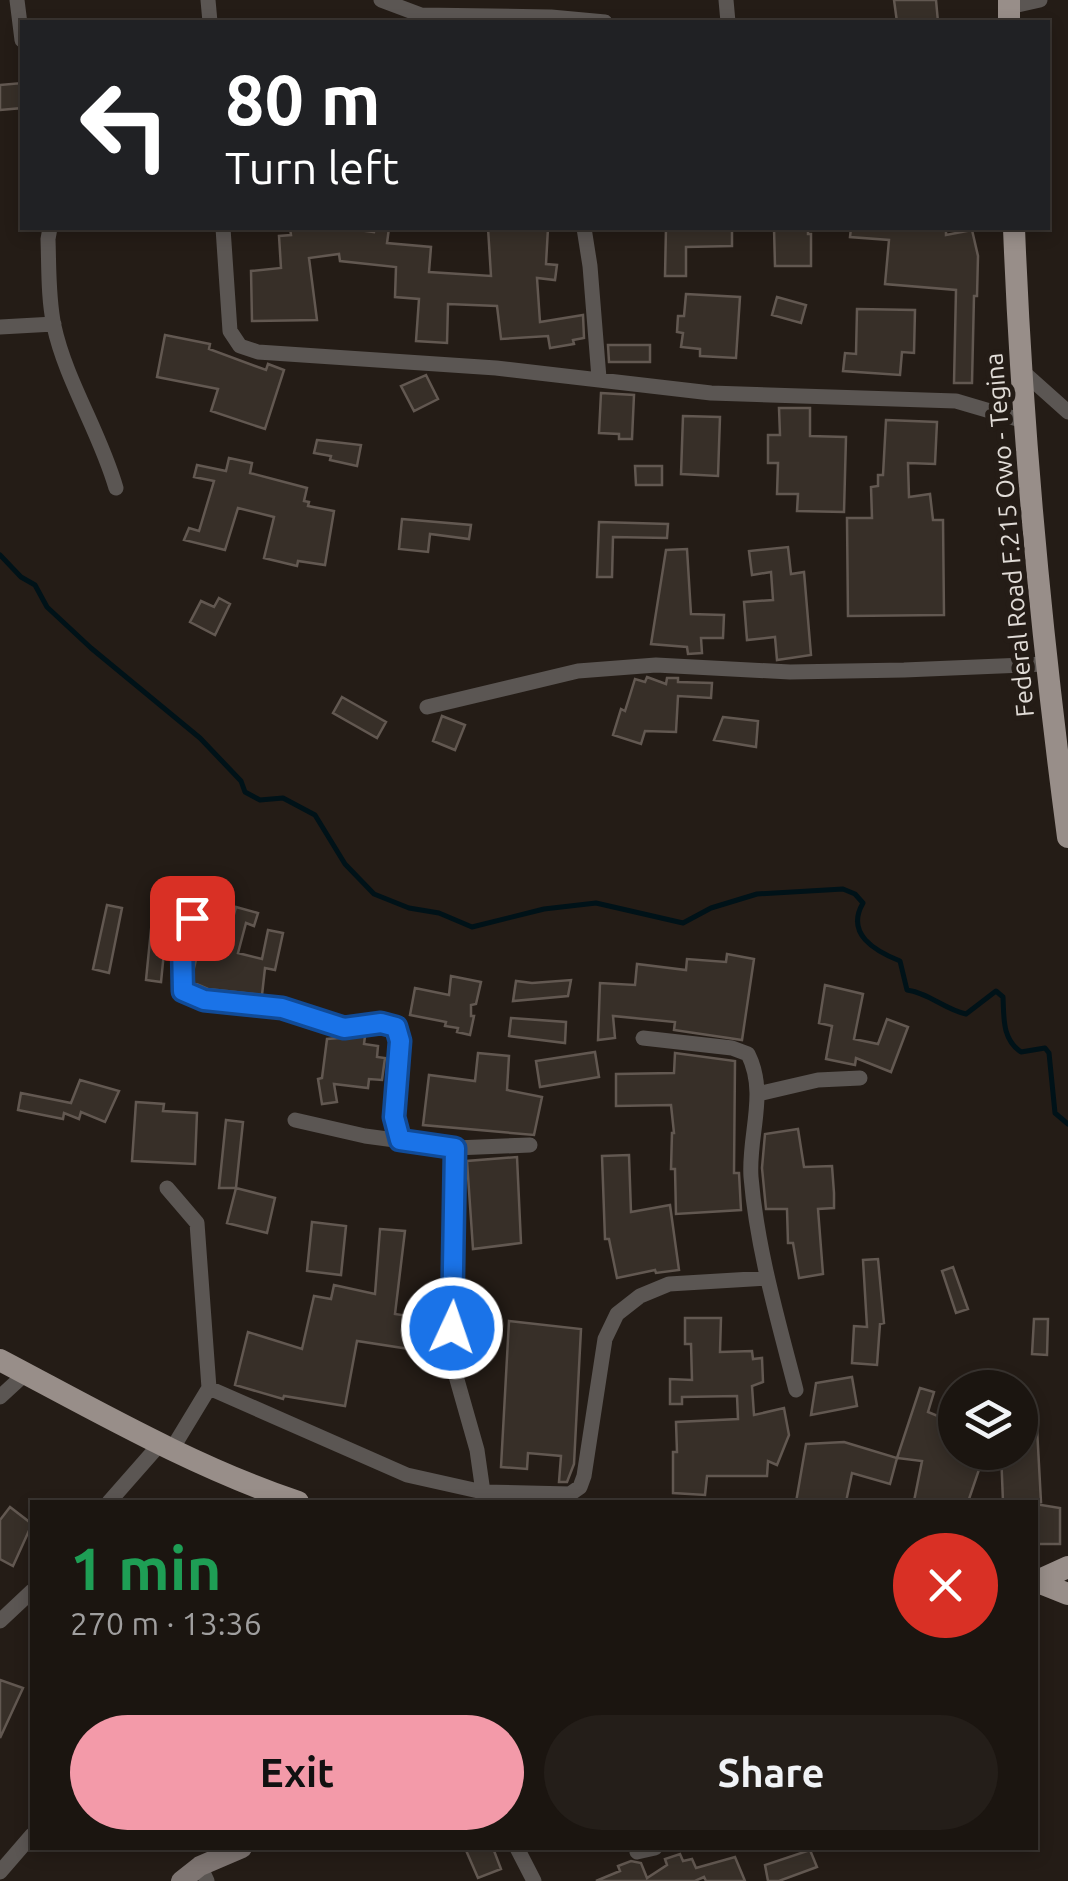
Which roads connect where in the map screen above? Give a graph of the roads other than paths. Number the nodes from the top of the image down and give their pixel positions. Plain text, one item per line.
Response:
1 (381, 0) edge
2 (549, 0) edge
3 (1040, 0) edge
4 (1009, 10) edge
5 (551, 17) junction
6 (583, 20) edge
7 (50, 230) edge
8 (224, 230) edge
9 (584, 230) edge
10 (1014, 230) edge
11 (54, 324) junction
12 (0, 328) edge
13 (1020, 370) junction
14 (599, 378) junction
15 (1068, 412) edge
16 (1024, 421) junction
17 (116, 488) dead end
18 (1045, 664) junction
19 (427, 707) dead end
20 (1068, 837) edge
21 (192, 918) dead end
22 (643, 1038) dead end
23 (860, 1078) dead end
24 (758, 1094) junction
25 (295, 1120) dead end
26 (400, 1140) junction
27 (530, 1145) dead end
28 (455, 1148) junction
29 (167, 1188) dead end
30 (767, 1278) junction
31 (0, 1360) edge
32 (25, 1374) junction
33 (210, 1388) junction
34 (796, 1390) dead end
35 (0, 1398) edge
36 (166, 1446) junction
37 (489, 1498) edge
38 (111, 1500) edge
39 (292, 1500) edge
40 (1068, 1568) edge
41 (1038, 1583) edge
42 (1068, 1584) edge
43 (1068, 1594) edge
44 (30, 1597) edge
45 (0, 1621) edge
46 (30, 1837) edge
47 (239, 1850) edge
48 (517, 1850) edge
49 (646, 1850) edge
50 (637, 1852) dead end
51 (0, 1872) edge
52 (204, 1874) edge
53 (180, 1881) edge
54 (534, 1881) edge

1 - 5 street
2 - 5 street
3 - 4 street
5 - 6 street
7 - 11 street
8 - 14 street
9 - 14 street
10 - 13 main road, Federal Road F.215 Owo - Tegina
11 - 12 street
11 - 17 street
13 - 15 street
13 - 16 main road, Federal Road F.215 Owo - Tegina
14 - 16 street
16 - 18 main road, Federal Road F.215 Owo - Tegina
18 - 19 street
18 - 20 main road, Federal Road F.215 Owo - Tegina
21 - 26 street
22 - 24 street
23 - 24 street
24 - 30 street
25 - 26 street
26 - 28 street
27 - 28 street
28 - 37 street
29 - 33 street
30 - 34 street
30 - 37 street
31 - 32 main road
32 - 35 street
32 - 36 main road
33 - 36 street
33 - 37 street
36 - 38 street
36 - 39 main road
40 - 41 main road
41 - 42 main road
41 - 43 main road
44 - 45 street
46 - 51 street
47 - 52 main road
48 - 54 street
49 - 50 street
52 - 53 main road

